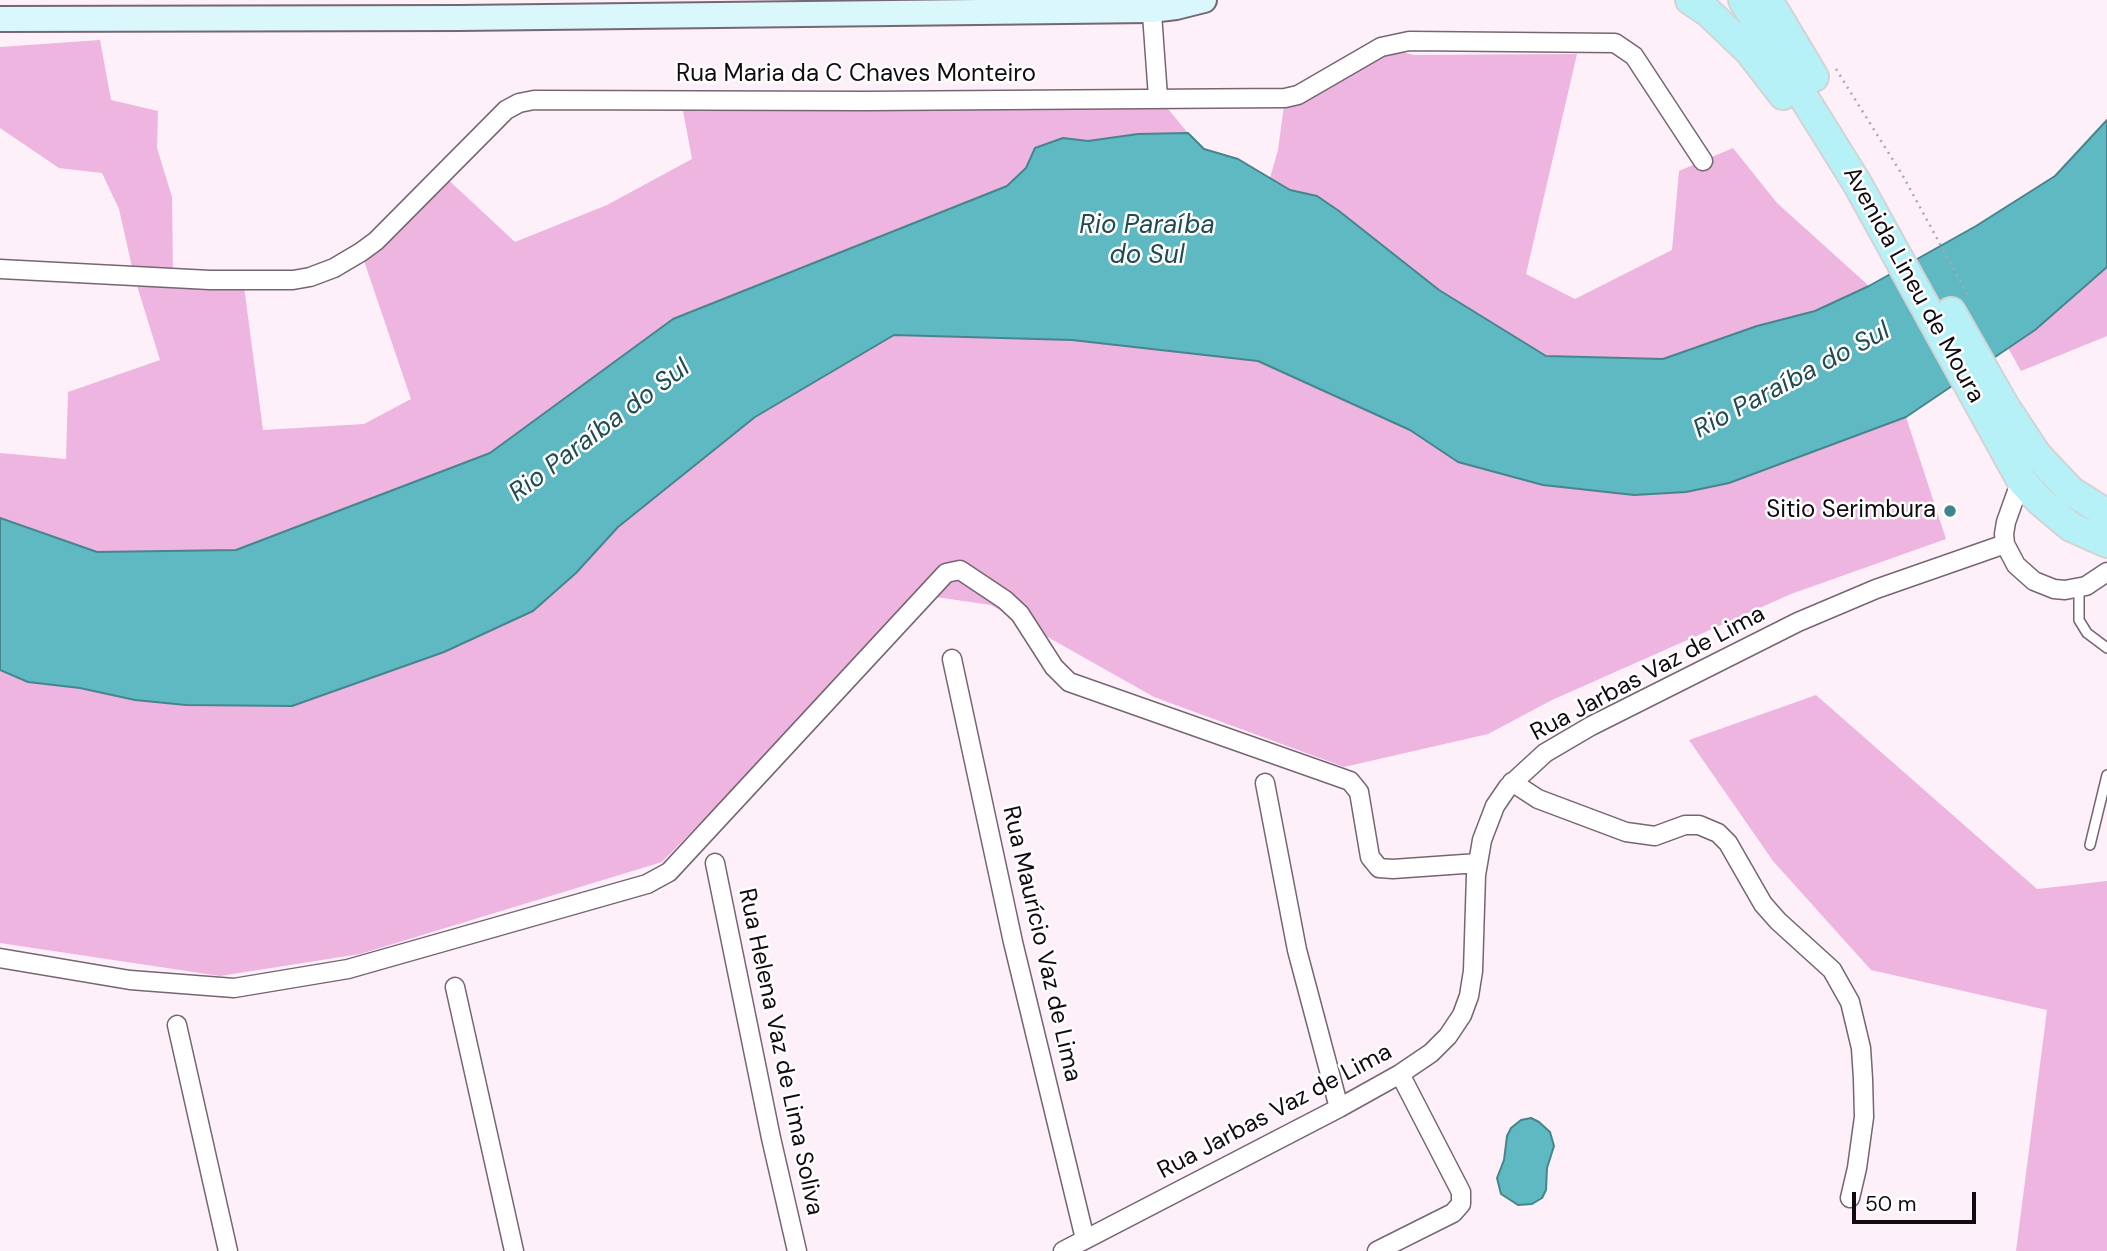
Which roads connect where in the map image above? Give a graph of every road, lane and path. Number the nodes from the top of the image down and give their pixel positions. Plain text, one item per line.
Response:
1 (1204, 0) edge
2 (1690, 0) edge
3 (1743, 0) edge
4 (1768, 0) edge
5 (1788, 0) edge
6 (1151, 5) edge
7 (0, 19) edge
8 (1788, 35) junction
9 (1836, 69) dead end
10 (1158, 97) junction
11 (1703, 161) dead end
12 (1857, 183) junction
13 (1887, 194) junction
14 (0, 269) edge
15 (1976, 310) dead end
16 (1996, 412) junction
17 (2021, 480) junction
18 (2107, 514) edge
19 (2005, 544) junction
20 (2107, 544) edge
21 (2107, 572) edge
22 (2079, 588) junction
23 (2107, 648) edge
24 (952, 659) dead end
25 (2107, 775) edge
26 (1512, 782) junction
27 (1265, 783) dead end
28 (2090, 845) dead end
29 (715, 863) dead end
30 (1478, 863) junction
31 (0, 958) edge
32 (455, 987) dead end
33 (177, 1025) dead end
34 (1400, 1074) junction
35 (1339, 1108) junction
36 (1850, 1198) dead end
37 (1085, 1240) junction
38 (228, 1251) edge
39 (514, 1251) edge
40 (797, 1251) edge
41 (1063, 1251) edge
42 (1377, 1251) edge

1 - 6 street
2 - 12 main road
3 - 12 main road, Avenida Lineu de Moura
4 - 8 main road, Avenida Lineu de Moura
5 - 8 main road
6 - 7 street
6 - 10 street
8 - 13 main road, Avenida Lineu de Moura
9 - 13 path
10 - 11 street, Rua Maria da C Chaves Monteiro
10 - 14 street, Rua Maria da C Chaves Monteiro
12 - 13 main road, Avenida Lineu de Moura
13 - 15 path
13 - 16 main road, Avenida Lineu de Moura
16 - 17 main road, Avenida Lineu de Moura
16 - 18 main road, Avenida Lineu de Moura
17 - 19 street
17 - 20 main road, Avenida Lineu de Moura
19 - 22 street
19 - 26 street, Rua Jarbas Vaz de Lima
21 - 22 street
22 - 23 lane
24 - 37 street, Rua Maurício Vaz de Lima
25 - 28 lane
26 - 30 street, Rua Jarbas Vaz de Lima
26 - 36 street
27 - 35 street
29 - 40 street, Rua Helena Vaz de Lima Soliva
30 - 31 street
30 - 34 street, Rua Jarbas Vaz de Lima
32 - 39 street
33 - 38 street
34 - 35 street, Rua Jarbas Vaz de Lima
34 - 42 street
35 - 37 street, Rua Jarbas Vaz de Lima
37 - 41 street, Rua Jarbas Vaz de Lima

